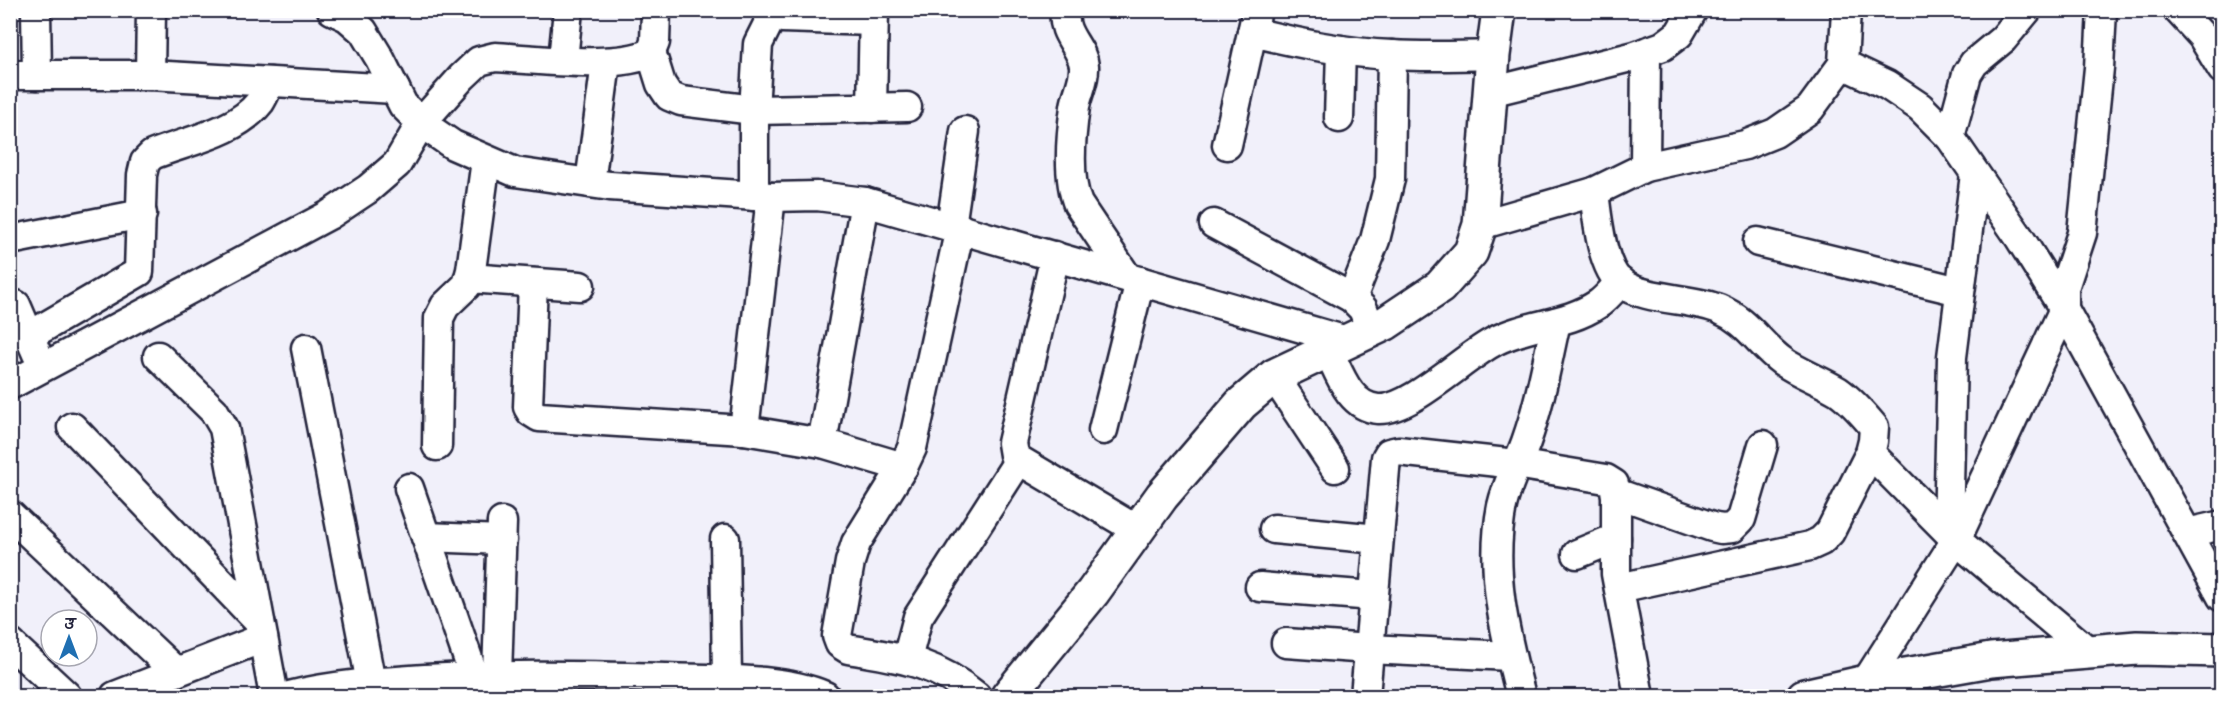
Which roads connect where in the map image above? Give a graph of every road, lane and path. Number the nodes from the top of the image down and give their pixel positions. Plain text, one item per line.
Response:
1 (36, 10) edge
2 (151, 10) edge
3 (332, 10) edge
4 (568, 10) edge
5 (656, 10) edge
6 (1065, 10) edge
7 (1499, 10) edge
8 (1693, 10) edge
9 (1846, 10) edge
10 (2026, 10) edge
11 (2102, 10) edge
12 (2178, 10) edge
13 (772, 12) edge
14 (874, 16) edge
15 (1254, 21) edge
16 (2213, 31) edge
17 (1341, 50) junction
18 (651, 52) junction
19 (1646, 52) junction
20 (1392, 55) junction
21 (1493, 55) junction
22 (563, 60) junction
23 (606, 63) junction
24 (1843, 63) junction
25 (2222, 69) edge
26 (24, 75) edge
27 (150, 75) junction
28 (270, 82) junction
29 (395, 89) junction
30 (1490, 92) junction
31 (907, 107) dead end
32 (872, 108) junction
33 (753, 110) junction
34 (1339, 118) dead end
35 (421, 123) junction
36 (965, 131) dead end
37 (1950, 137) junction
38 (1227, 145) dead end
39 (486, 160) junction
40 (1645, 167) junction
41 (1975, 174) junction
42 (590, 183) junction
43 (1594, 192) junction
44 (762, 196) junction
45 (865, 202) junction
46 (142, 214) junction
47 (1214, 224) dead end
48 (1480, 225) junction
49 (955, 227) junction
50 (10, 240) edge
51 (1758, 242) dead end
52 (1055, 256) junction
53 (469, 278) junction
54 (1133, 279) junction
55 (1621, 282) junction
56 (533, 283) junction
57 (580, 286) dead end
58 (1959, 291) junction
59 (1352, 298) junction
60 (16, 306) dead end
61 (2064, 309) junction
62 (1556, 322) junction
63 (29, 336) junction
64 (1348, 340) junction
65 (306, 348) dead end
66 (158, 356) dead end
67 (42, 367) junction
68 (1274, 376) junction
69 (10, 385) edge
70 (72, 427) dead end
71 (744, 430) junction
72 (1103, 430) dead end
73 (822, 443) junction
74 (1763, 445) dead end
75 (437, 446) dead end
76 (1870, 453) junction
77 (1019, 460) junction
78 (1516, 464) junction
79 (903, 467) junction
80 (1335, 468) dead end
81 (409, 488) dead end
82 (1616, 493) junction
83 (10, 515) edge
84 (2222, 525) edge
85 (1274, 529) dead end
86 (1137, 530) junction
87 (2187, 533) junction
88 (1952, 536) junction
89 (426, 537) junction
90 (1616, 538) junction
91 (725, 539) dead end
92 (1378, 539) junction
93 (1577, 554) dead end
94 (1260, 587) dead end
95 (1619, 588) junction
96 (1373, 596) junction
97 (2222, 597) edge
98 (261, 630) junction
99 (10, 643) edge
100 (1286, 643) dead end
101 (1369, 650) junction
102 (2222, 650) edge
103 (2088, 651) junction
104 (1510, 656) junction
105 (907, 659) junction
106 (176, 672) junction
107 (485, 676) junction
108 (727, 680) junction
109 (370, 682) junction
110 (1866, 682) junction
111 (67, 696) edge
112 (115, 696) edge
113 (287, 696) edge
114 (825, 696) edge
115 (976, 696) edge
116 (1008, 696) edge
117 (1365, 696) edge
118 (1521, 696) edge
119 (1639, 696) edge
120 (1804, 696) edge

1 - 26 street
2 - 27 street
3 - 29 street
4 - 22 street
5 - 18 street
6 - 54 street
7 - 21 main road
8 - 19 street
9 - 24 street
10 - 37 street
11 - 61 street
12 - 16 street
13 - 14 street
13 - 33 street
14 - 32 street
15 - 17 street
15 - 38 street
16 - 25 street
17 - 20 street
17 - 34 street
18 - 23 street
18 - 33 street
19 - 30 street
19 - 40 street
20 - 21 street
20 - 59 street
21 - 30 main road
22 - 23 street
22 - 35 street
23 - 42 street
24 - 37 street
24 - 40 street
26 - 27 street
27 - 28 street
28 - 29 street
28 - 46 street
29 - 35 street
30 - 48 main road
31 - 32 street
32 - 33 street
33 - 44 street
35 - 39 street
35 - 67 street
36 - 49 street
37 - 41 street
39 - 42 street
39 - 53 street
40 - 43 street
41 - 58 street
41 - 61 street
42 - 44 street
43 - 48 street
43 - 55 street
44 - 45 street
44 - 71 street
45 - 49 street
45 - 73 street
46 - 50 street
46 - 63 street
47 - 59 street
48 - 64 main road
49 - 52 street
49 - 79 street
51 - 58 street
52 - 54 street
52 - 77 street
53 - 56 street
53 - 75 street
54 - 64 street
54 - 72 street
55 - 62 street
55 - 76 street
56 - 57 street
56 - 71 street
58 - 88 street
59 - 64 street
60 - 63 street
61 - 87 street
61 - 88 street
62 - 64 street
62 - 78 street
63 - 67 street
64 - 68 main road
65 - 109 street
66 - 98 street
67 - 69 street
68 - 80 street
68 - 86 main road
70 - 98 street
71 - 73 street
73 - 79 street
74 - 82 street
76 - 88 street
76 - 95 street
77 - 86 street
77 - 105 street
78 - 82 street
78 - 92 street
78 - 104 street
79 - 105 street
81 - 89 street
82 - 90 street
83 - 106 street
84 - 87 street
85 - 92 street
86 - 116 main road
87 - 97 street
88 - 103 street
88 - 110 street
89 - 107 street
89 - 107 street
90 - 93 street
90 - 95 street
91 - 108 street
92 - 96 street
94 - 96 street
95 - 119 street
96 - 101 street
98 - 106 street
98 - 113 street
99 - 111 street
100 - 101 street
101 - 104 street
101 - 117 street
102 - 103 main road
103 - 110 main road
104 - 118 street
105 - 115 street
106 - 112 street
107 - 108 street
107 - 109 street
108 - 114 street
109 - 113 street
110 - 120 main road

